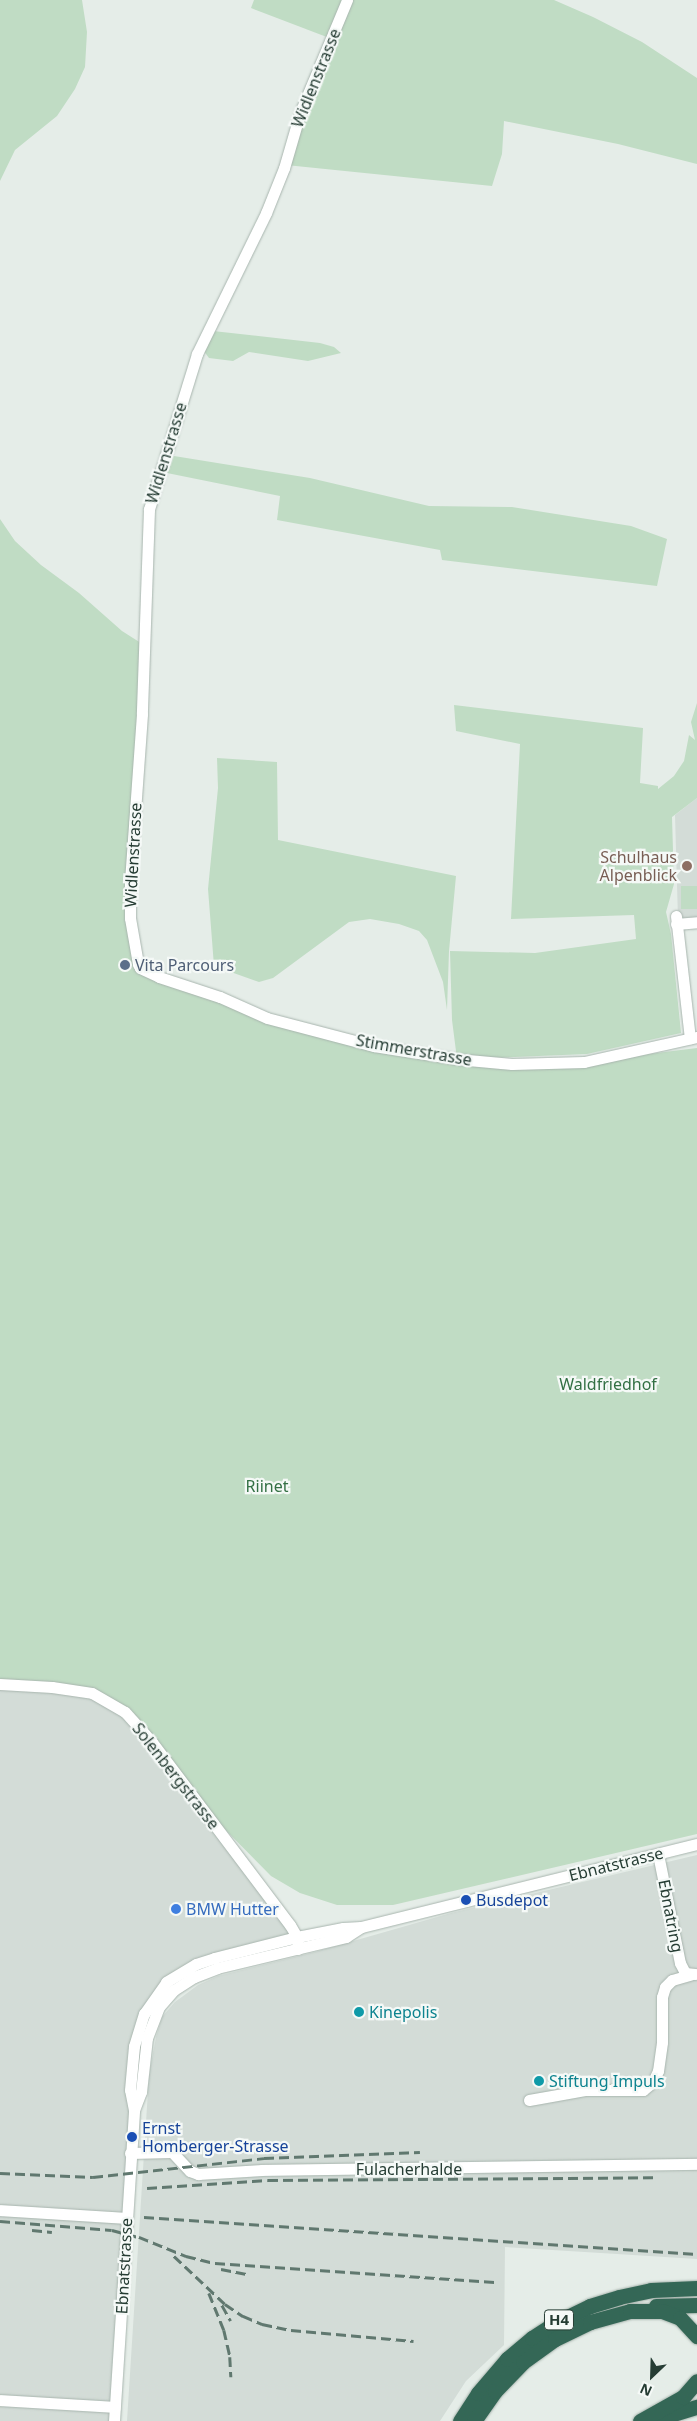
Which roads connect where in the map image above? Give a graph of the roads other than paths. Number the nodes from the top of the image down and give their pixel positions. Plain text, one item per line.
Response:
1 (347, 0) edge
2 (697, 922) edge
3 (140, 968) joint
4 (694, 1037) edge
5 (0, 1684) edge
6 (697, 1844) edge
7 (658, 1854) junction
8 (361, 1927) junction
9 (296, 1937) junction
10 (298, 1949) junction
11 (693, 1974) edge
12 (529, 2100) dead end
13 (134, 2110) junction
14 (130, 2154) junction
15 (697, 2164) edge
16 (0, 2210) edge
17 (126, 2218) junction
18 (697, 2288) edge
19 (697, 2305) edge
20 (630, 2311) junction
21 (697, 2336) edge
22 (697, 2381) edge
23 (0, 2400) edge
24 (115, 2407) junction
25 (697, 2407) edge
26 (697, 2418) edge
27 (114, 2421) edge
28 (460, 2421) edge
29 (474, 2421) edge
30 (640, 2421) edge
31 (650, 2421) edge
32 (685, 2421) edge

1 - 3 street, Widlenstrasse
2 - 4 street
3 - 4 street, Stimmerstrasse
5 - 9 street, Solenbergstrasse
6 - 7 street, Ebnatstrasse
7 - 8 street, Ebnatstrasse
7 - 11 street, Ebnatring
8 - 9 street, Ebnatstrasse
8 - 10 street, Ebnatstrasse
9 - 10 street, Solenbergstrasse
9 - 13 street, Ebnatstrasse
10 - 13 street, Ebnatstrasse
11 - 12 street, Ebnatring
13 - 14 street, Ebnatstrasse
14 - 15 street, Fulacherhalde
14 - 17 street, Ebnatstrasse
16 - 17 street
17 - 24 street, Ebnatstrasse
18 - 28 highway, H4
19 - 20 highway, H4
20 - 21 highway, H4
20 - 29 highway, H4
22 - 30 highway
23 - 24 street
24 - 27 street, Ebnatstrasse
25 - 31 highway
26 - 32 highway

